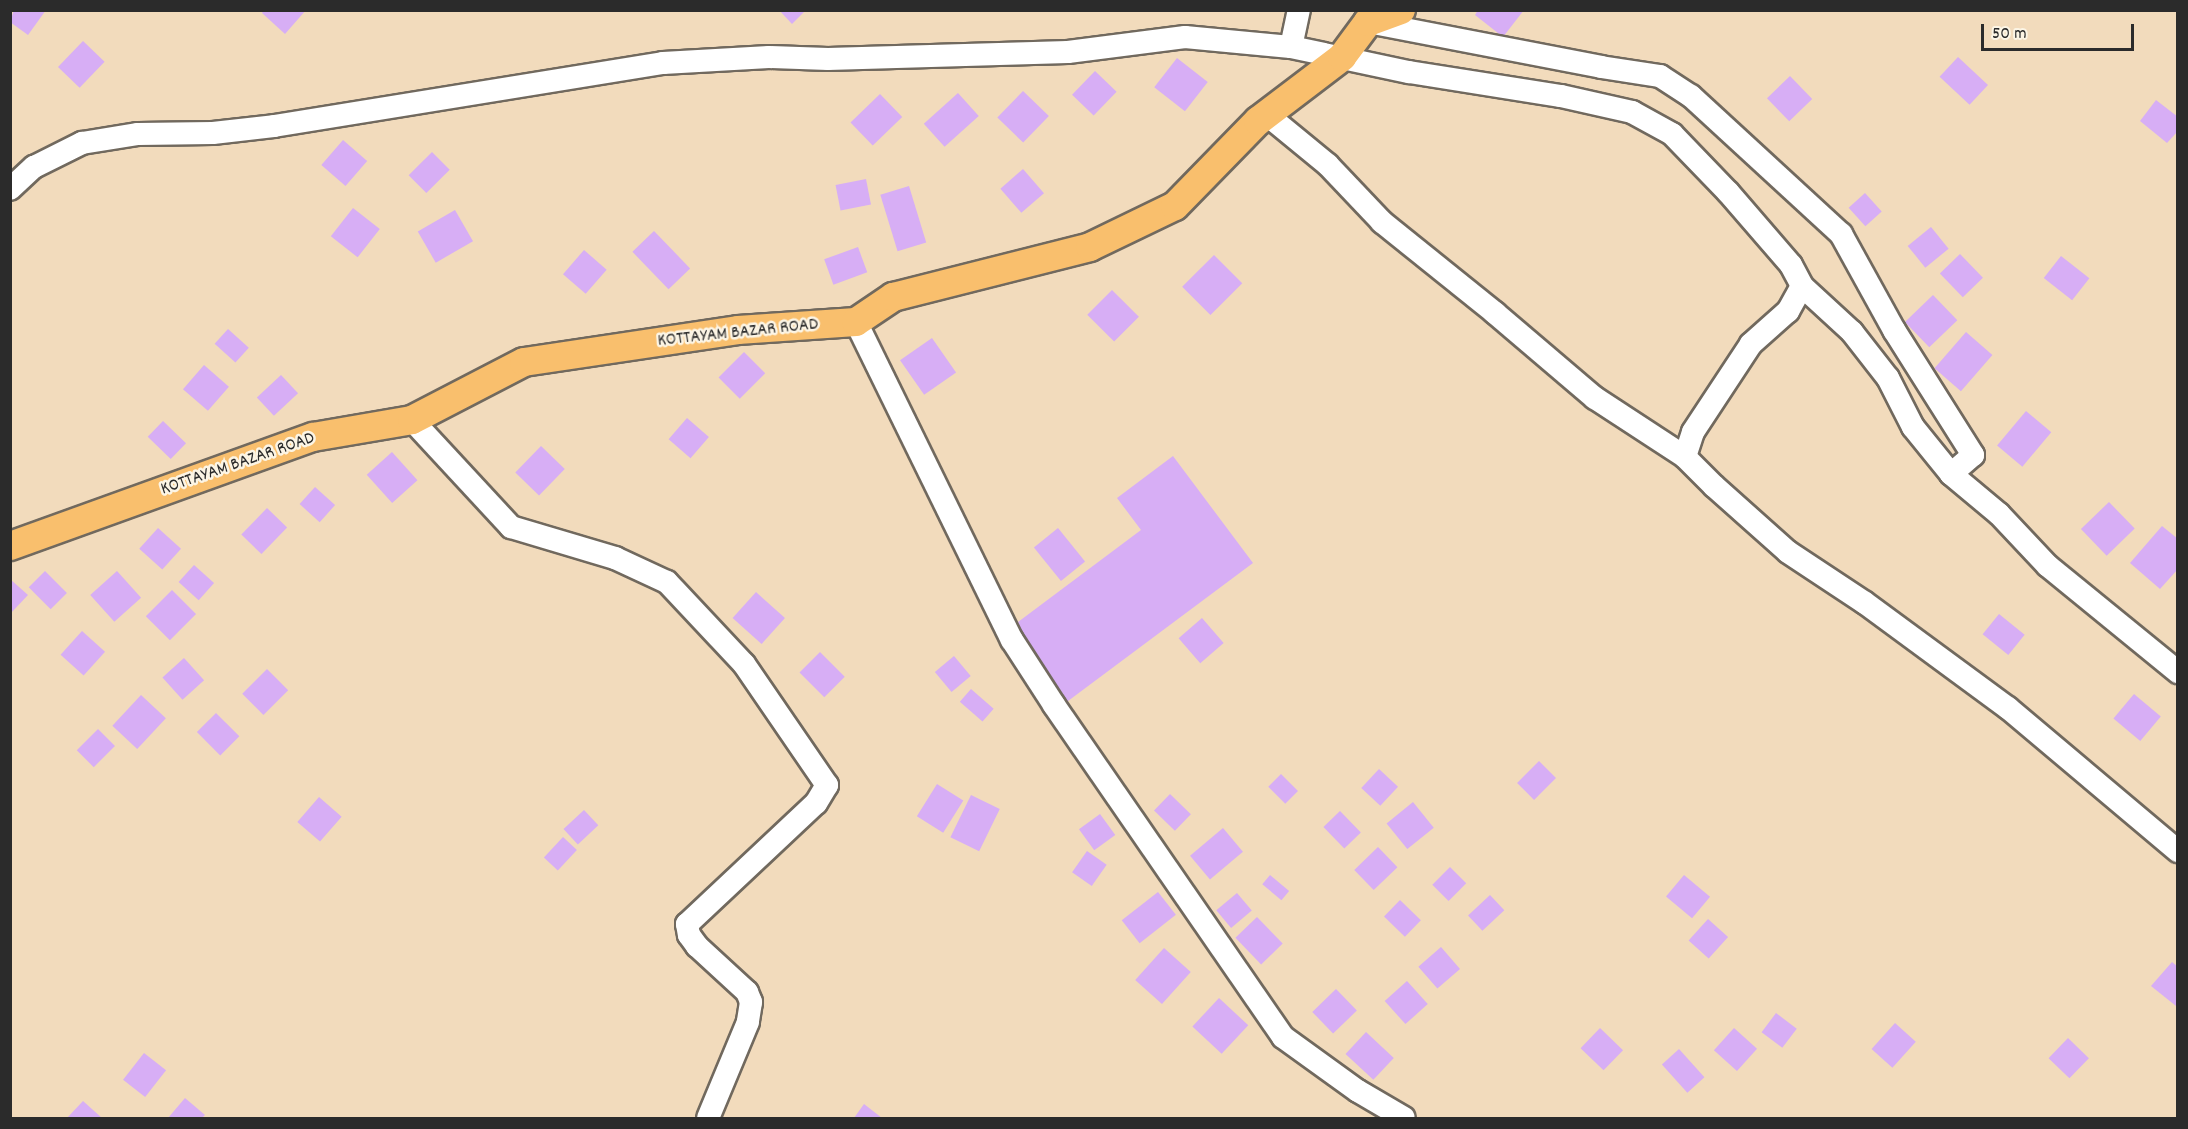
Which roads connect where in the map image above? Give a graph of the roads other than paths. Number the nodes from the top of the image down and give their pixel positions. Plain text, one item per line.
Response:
1 (1299, 10) edge
2 (1401, 10) edge
3 (1368, 22) junction
4 (1291, 47) junction
5 (1344, 54) junction
6 (1266, 114) junction
7 (10, 189) edge
8 (1802, 286) junction
9 (856, 322) junction
10 (412, 420) junction
11 (1685, 457) junction
12 (1951, 474) junction
13 (10, 546) edge
14 (2178, 672) edge
15 (2178, 852) edge
16 (708, 1119) edge
17 (1404, 1119) edge

1 - 4 street
2 - 3 main road
3 - 5 main road
3 - 12 street
4 - 5 street
4 - 7 street
5 - 6 main road
5 - 8 street
6 - 9 main road
6 - 11 street
8 - 11 street
8 - 12 street
9 - 10 main road, KOTTAYAM BAZAR ROAD
9 - 17 street
10 - 13 main road, KOTTAYAM BAZAR ROAD
10 - 16 street
11 - 15 street
12 - 14 street

